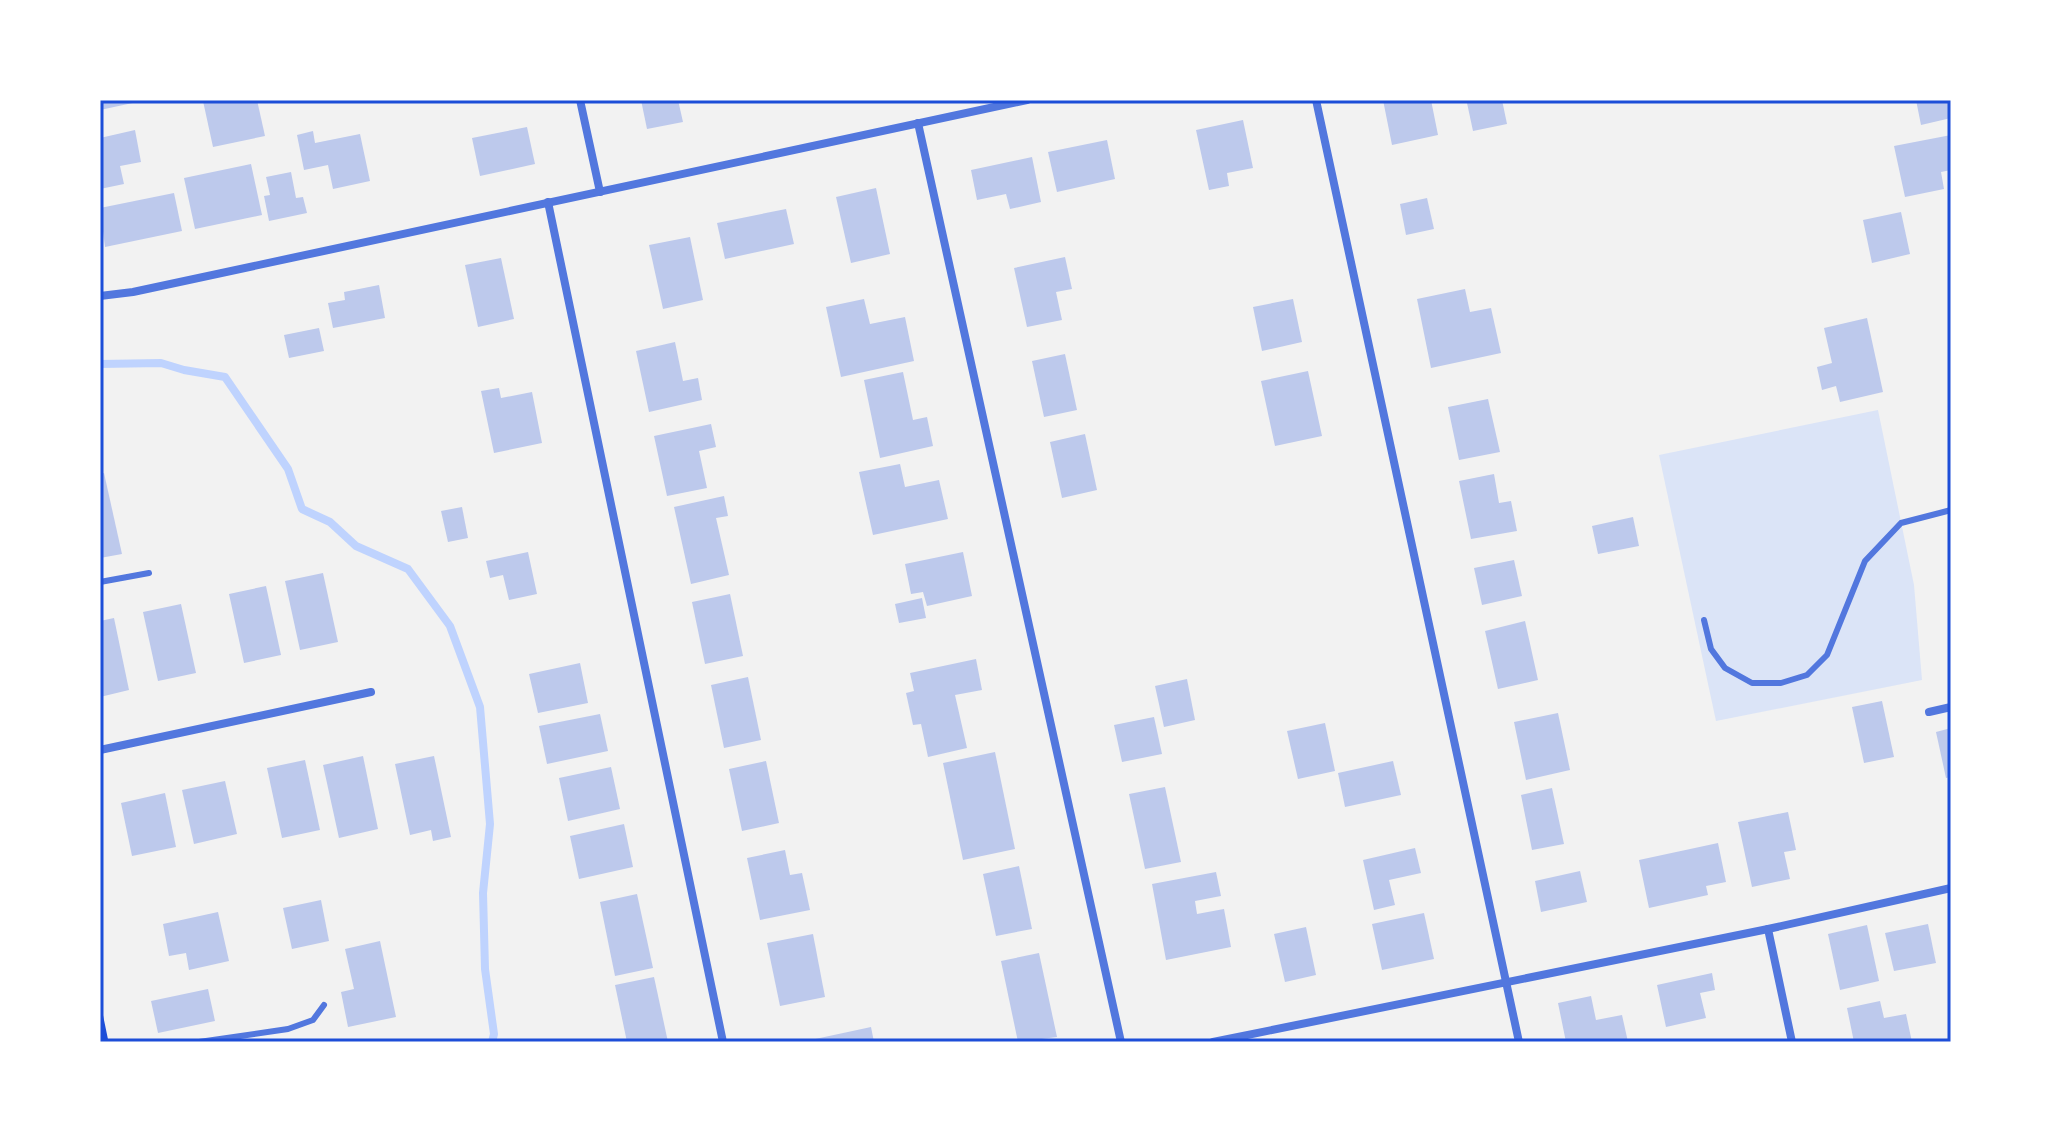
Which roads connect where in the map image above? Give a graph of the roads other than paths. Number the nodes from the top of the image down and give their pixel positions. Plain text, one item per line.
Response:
1 (580, 100) edge
2 (1027, 100) edge
3 (1316, 100) edge
4 (918, 123) junction
5 (600, 192) junction
6 (548, 202) junction
7 (100, 296) edge
8 (1951, 510) edge
9 (149, 573) dead end
10 (100, 582) edge
11 (1704, 620) dead end
12 (371, 692) dead end
13 (1951, 707) edge
14 (1929, 712) dead end
15 (100, 750) edge
16 (1951, 888) edge
17 (1768, 929) junction
18 (1505, 981) junction
19 (324, 1005) dead end
20 (199, 1042) edge
21 (723, 1042) edge
22 (1121, 1042) edge
23 (1213, 1042) edge
24 (1519, 1042) edge
25 (1792, 1042) edge

1 - 5 street
2 - 4 street
3 - 18 street
4 - 5 street
4 - 22 street
5 - 6 street
6 - 7 street
6 - 21 street
8 - 11 lane
9 - 10 lane
12 - 15 street
13 - 14 street
16 - 17 street
17 - 18 street
17 - 25 street
18 - 23 street
18 - 24 street
19 - 20 lane

